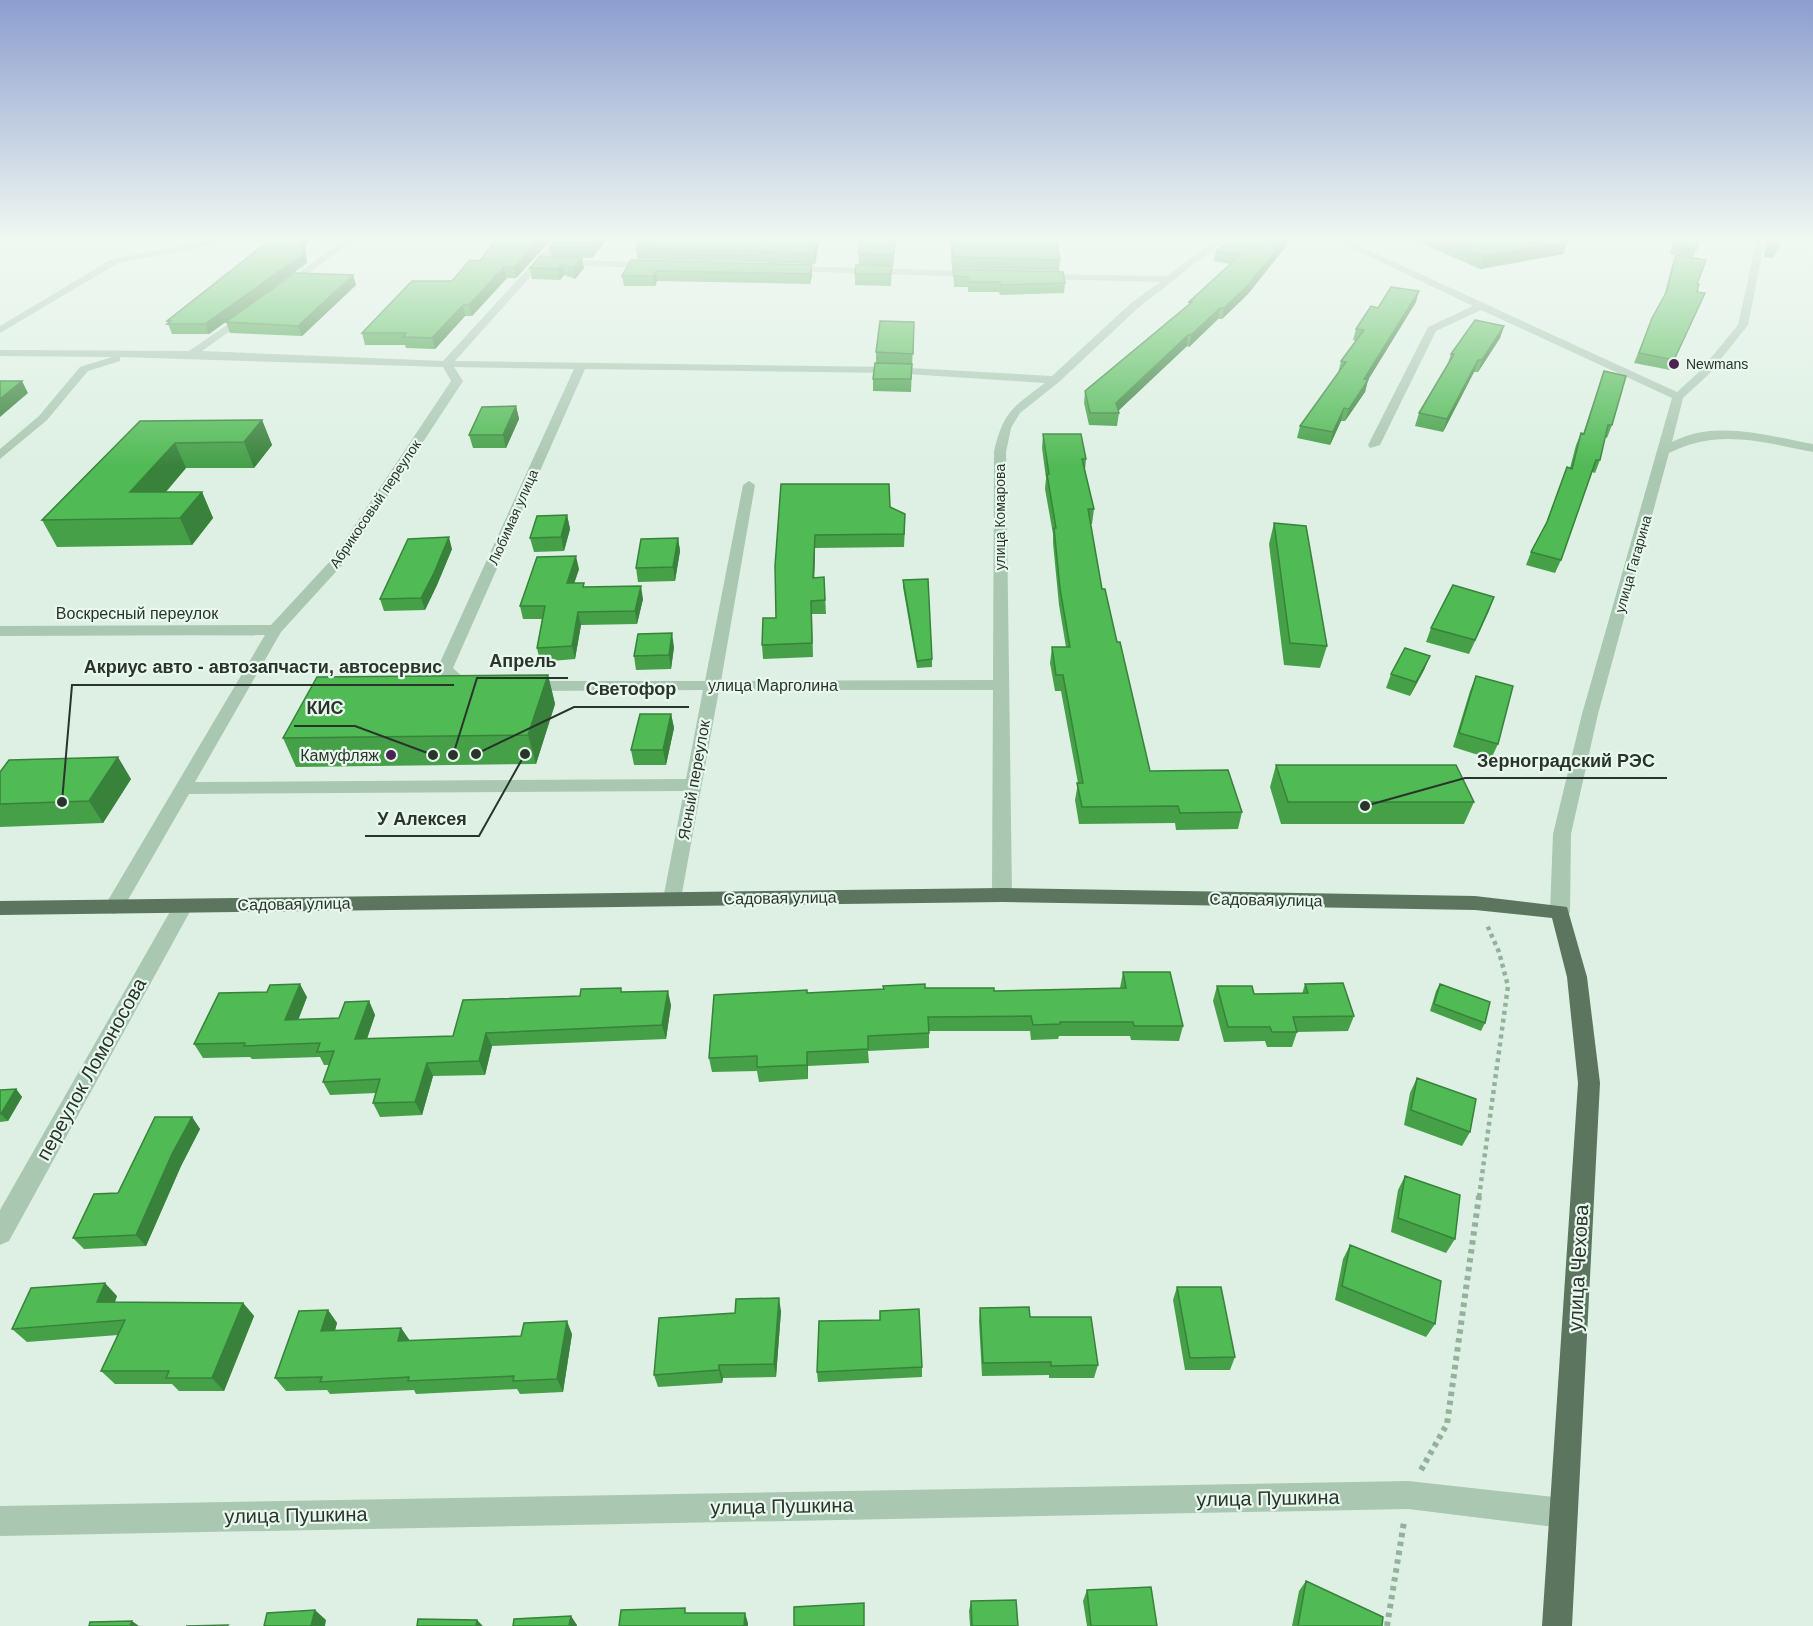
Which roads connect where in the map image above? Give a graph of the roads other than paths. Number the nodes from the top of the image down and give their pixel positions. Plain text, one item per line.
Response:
1 (25, 315) edge
2 (246, 315) edge
3 (490, 315) edge
4 (1125, 315) edge
5 (1462, 315) edge
6 (1496, 315) edge
7 (1745, 315) edge
8 (0, 330) edge
9 (0, 352) edge
10 (135, 354) junction
11 (192, 354) junction
12 (446, 364) junction
13 (581, 366) junction
14 (1055, 380) junction
15 (1678, 397) junction
16 (1374, 445) dead end
17 (1813, 448) edge
18 (1665, 450) junction
19 (0, 455) edge
20 (749, 485) dead end
21 (275, 630) junction
22 (0, 632) edge
23 (1001, 685) junction
24 (487, 686) edge
25 (511, 686) edge
26 (711, 686) junction
27 (693, 785) junction
28 (183, 788) junction
29 (1002, 895) junction
30 (673, 899) junction
31 (183, 906) junction
32 (114, 907) junction
33 (0, 908) edge
34 (1560, 912) junction
35 (0, 1233) edge
36 (1563, 1513) junction
37 (0, 1521) edge
38 (1557, 1626) edge

1 - 8 street
2 - 11 street
3 - 12 street
4 - 14 street, улица Комарова
5 - 16 street
6 - 15 street
7 - 15 street
9 - 10 street
10 - 11 street
10 - 19 street
11 - 12 street
12 - 13 street
12 - 21 street, Абрикосовый переулок
13 - 14 street
13 - 24 street, Любимая улица
14 - 23 street, улица Комарова
15 - 18 street, улица Гагарина
17 - 18 street
18 - 34 street, улица Гагарина
20 - 26 street, Ясный переулок
21 - 22 street, Воскресный переулок
21 - 28 street, Абрикосовый переулок
23 - 26 street, улица Марголина
23 - 29 street, улица Комарова
25 - 26 street, улица Марголина
26 - 27 street, Ясный переулок
27 - 28 street
27 - 30 street, Ясный переулок
28 - 32 street, Абрикосовый переулок
29 - 30 main road, Садовая улица
29 - 34 main road, Садовая улица
30 - 31 main road, Садовая улица
31 - 32 main road, Садовая улица
31 - 35 street, переулок Ломоносова
32 - 33 main road, Садовая улица
34 - 36 main road, улица Чехова
36 - 37 street, улица Пушкина
36 - 38 main road, улица Чехова

